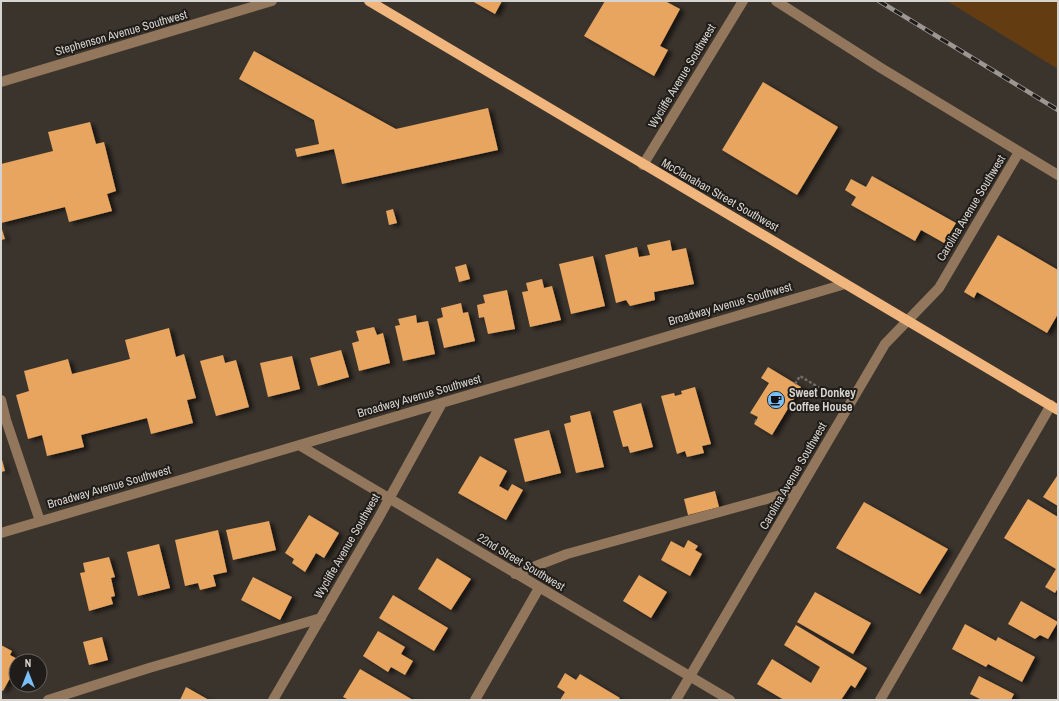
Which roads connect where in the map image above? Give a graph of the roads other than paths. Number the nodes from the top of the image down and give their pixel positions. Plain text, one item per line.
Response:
1 (272, 1) edge
2 (369, 1) edge
3 (743, 1) edge
4 (776, 1) edge
5 (1, 82) edge
6 (1019, 152) junction
7 (643, 165) junction
8 (1058, 174) edge
9 (845, 284) junction
10 (907, 320) junction
11 (1, 400) edge
12 (442, 402) junction
13 (1054, 408) edge
14 (299, 444) junction
15 (799, 490) junction
16 (389, 499) junction
17 (40, 521) junction
18 (1, 533) edge
19 (515, 574) junction
20 (539, 588) junction
21 (321, 618) junction
22 (690, 677) junction
23 (48, 700) edge
24 (273, 700) edge
25 (475, 700) edge
26 (676, 700) edge
27 (730, 700) edge
28 (880, 700) edge

1 - 5 street, Stephenson Avenue Southwest
2 - 7 main road, McClanahan Street Southwest
3 - 7 street, Wycliffe Avenue Southwest
4 - 6 street
6 - 8 street
6 - 10 street, Carolina Avenue Southwest
7 - 9 main road, McClanahan Street Southwest
9 - 10 main road, McClanahan Street Southwest
9 - 12 street, Broadway Avenue Southwest
10 - 13 main road, McClanahan Street Southwest
10 - 15 street, Carolina Avenue Southwest
11 - 17 street
12 - 14 street, Broadway Avenue Southwest
12 - 16 street, Wycliffe Avenue Southwest
13 - 28 street
14 - 16 street, 22nd Street Southwest
14 - 17 street, Broadway Avenue Southwest
15 - 19 street
15 - 22 street, Carolina Avenue Southwest
16 - 19 street, 22nd Street Southwest
16 - 21 street, Wycliffe Avenue Southwest
17 - 18 street, Broadway Avenue Southwest
19 - 20 street, 22nd Street Southwest
20 - 22 street, 22nd Street Southwest
20 - 25 street
21 - 23 street
21 - 24 street, Wycliffe Avenue Southwest
22 - 26 street, Carolina Avenue Southwest
22 - 27 street, 22nd Street Southwest

